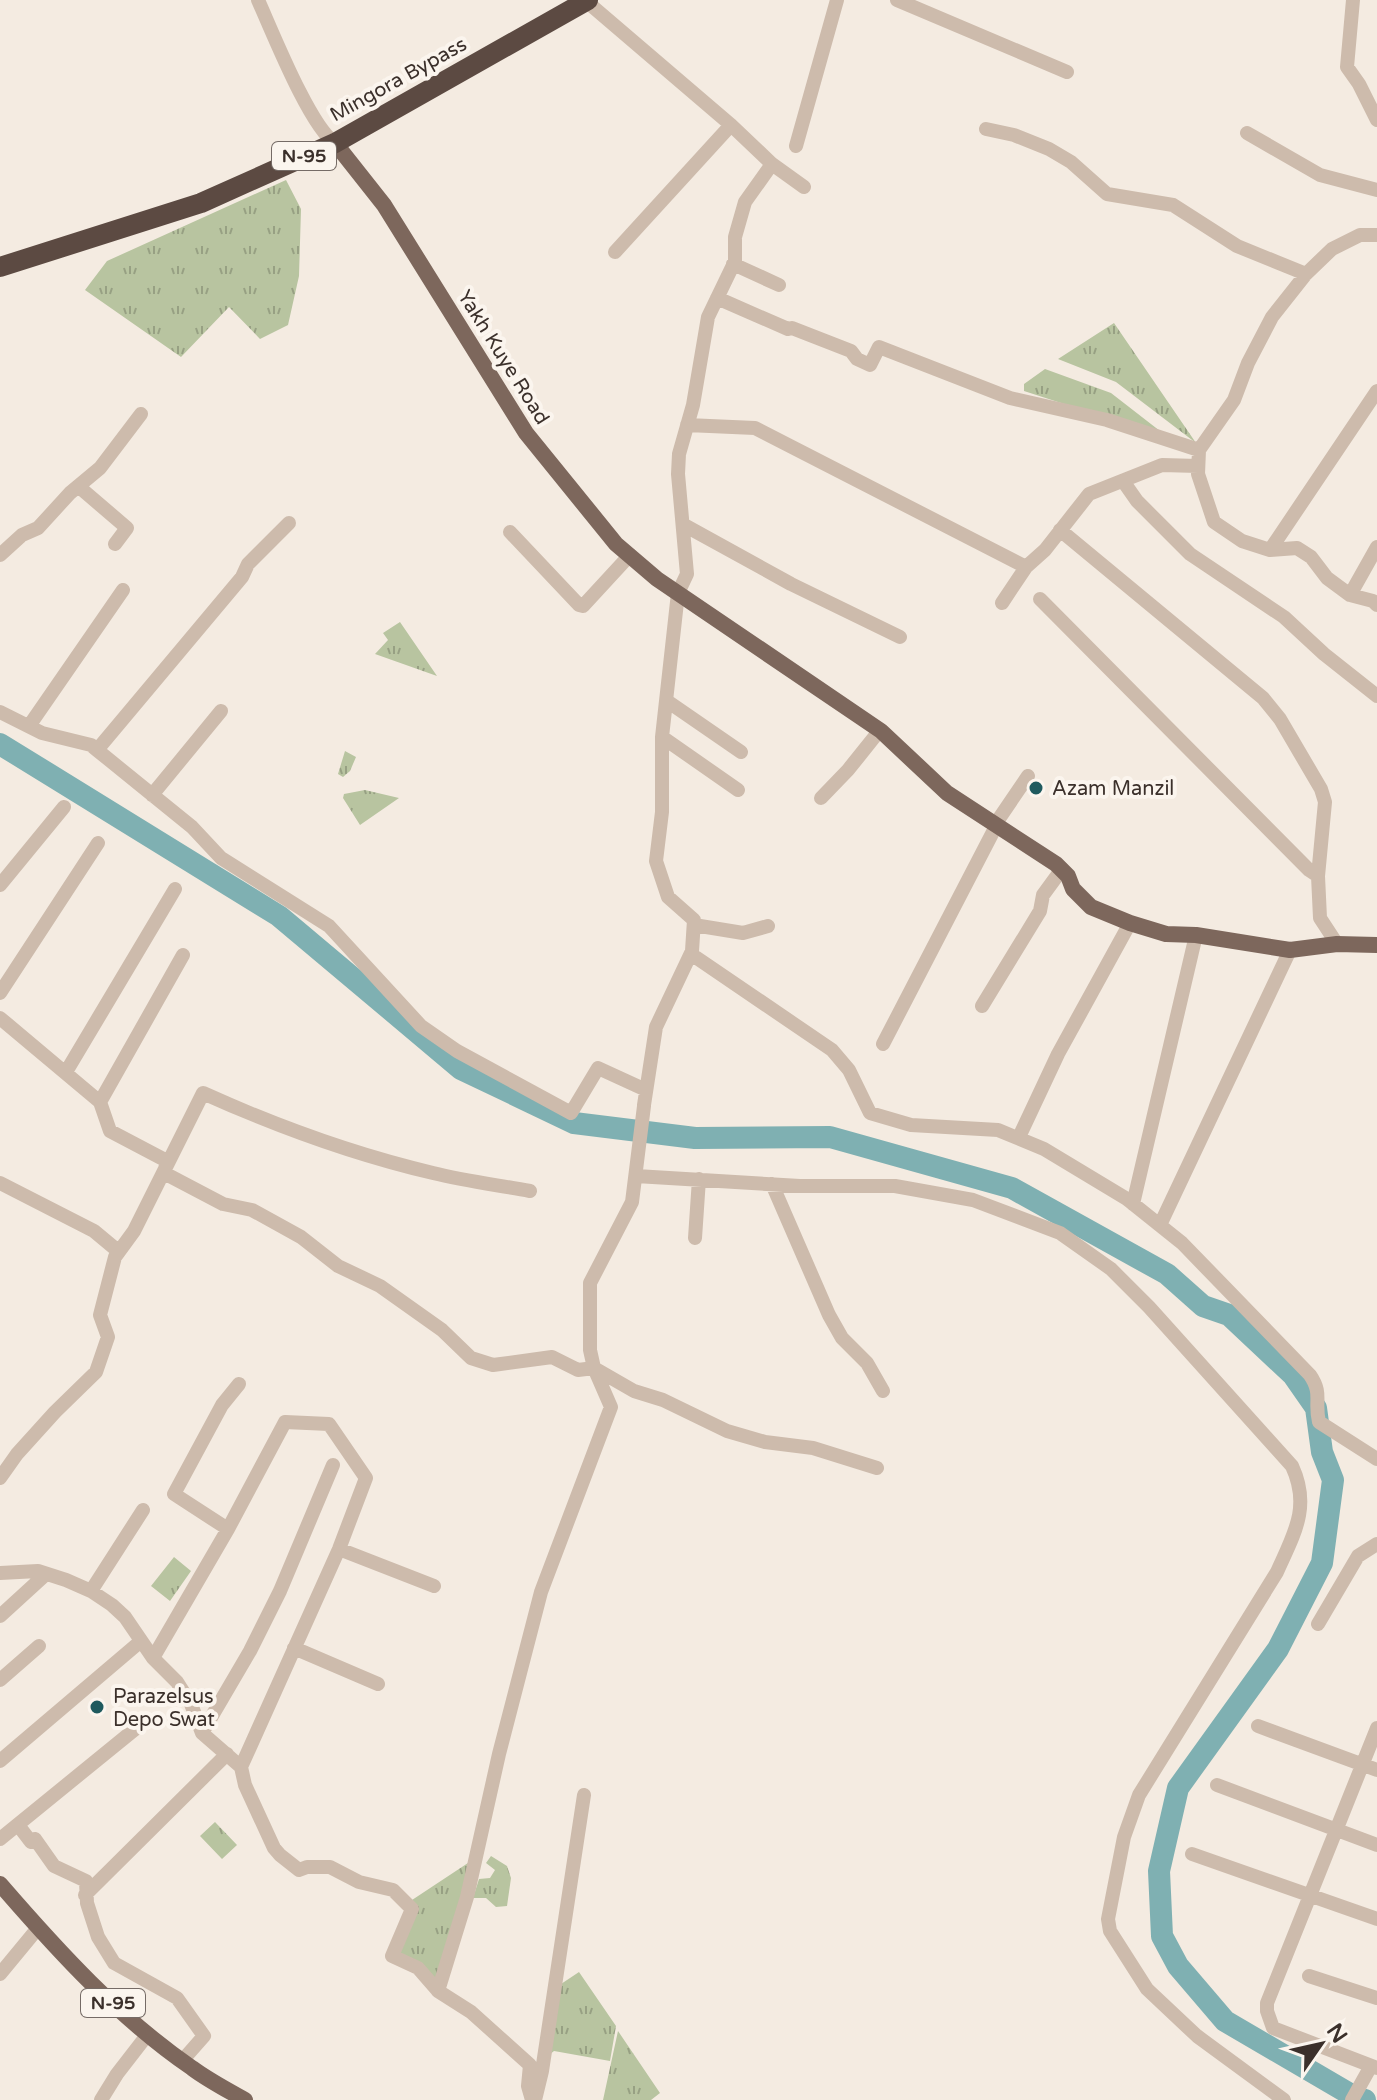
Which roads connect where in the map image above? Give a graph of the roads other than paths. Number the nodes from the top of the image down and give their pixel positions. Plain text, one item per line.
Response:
1 (258, 0) edge
2 (587, 0) edge
3 (837, 0) edge
4 (897, 0) edge
5 (1353, 0) edge
6 (1067, 72) dead end
7 (1377, 120) edge
8 (731, 125) junction
9 (986, 129) dead end
10 (1247, 133) dead end
11 (335, 143) junction
12 (796, 146) dead end
13 (772, 164) junction
14 (804, 187) dead end
15 (1377, 190) edge
16 (1377, 235) edge
17 (615, 252) dead end
18 (733, 264) junction
19 (0, 267) edge
20 (1306, 274) junction
21 (779, 285) dead end
22 (717, 298) junction
23 (1377, 391) edge
24 (141, 414) dead end
25 (687, 425) junction
26 (1199, 450) junction
27 (1198, 466) junction
28 (1123, 481) junction
29 (78, 486) junction
30 (289, 523) dead end
31 (684, 525) junction
32 (1060, 530) junction
33 (510, 532) dead end
34 (115, 544) dead end
35 (1377, 547) edge
36 (1270, 550) junction
37 (0, 555) edge
38 (630, 555) junction
39 (1026, 567) junction
40 (123, 590) dead end
41 (678, 593) junction
42 (1350, 595) junction
43 (1040, 599) dead end
44 (1002, 603) dead end
45 (1377, 605) edge
46 (900, 637) dead end
47 (1377, 696) edge
48 (667, 701) junction
49 (221, 711) dead end
50 (0, 712) edge
51 (29, 726) junction
52 (880, 730) junction
53 (662, 737) junction
54 (97, 750) junction
55 (741, 752) dead end
56 (1028, 776) dead end
57 (738, 790) dead end
58 (152, 795) junction
59 (821, 798) dead end
60 (64, 807) dead end
61 (994, 826) junction
62 (98, 843) dead end
63 (1062, 869) junction
64 (1318, 876) junction
65 (0, 885) edge
66 (175, 889) dead end
67 (1130, 923) junction
68 (694, 925) junction
69 (768, 926) dead end
70 (1196, 935) junction
71 (1337, 944) junction
72 (1377, 945) edge
73 (1290, 950) junction
74 (691, 954) junction
75 (183, 955) dead end
76 (0, 993) edge
77 (982, 1006) dead end
78 (0, 1018) edge
79 (883, 1044) dead end
80 (66, 1072) junction
81 (645, 1100) junction
82 (100, 1102) junction
83 (1019, 1137) junction
84 (167, 1161) junction
85 (636, 1171) junction
86 (699, 1179) junction
87 (0, 1183) edge
88 (772, 1184) junction
89 (530, 1191) dead end
90 (1133, 1204) junction
91 (1160, 1225) junction
92 (695, 1238) dead end
93 (118, 1251) junction
94 (594, 1368) junction
95 (239, 1384) dead end
96 (883, 1391) dead end
97 (1377, 1459) edge
98 (333, 1465) dead end
99 (877, 1468) dead end
100 (0, 1478) edge
101 (143, 1510) dead end
102 (228, 1529) junction
103 (1377, 1544) edge
104 (339, 1549) junction
105 (0, 1573) edge
106 (46, 1574) junction
107 (434, 1586) dead end
108 (91, 1591) junction
109 (0, 1616) edge
110 (1318, 1624) dead end
111 (141, 1641) junction
112 (39, 1646) dead end
113 (294, 1648) junction
114 (153, 1658) junction
115 (0, 1680) edge
116 (378, 1684) dead end
117 (145, 1721) dead end
118 (1258, 1726) dead end
119 (1377, 1728) edge
120 (202, 1733) junction
121 (227, 1754) junction
122 (0, 1761) edge
123 (1361, 1764) junction
124 (241, 1767) junction
125 (1377, 1770) edge
126 (1217, 1785) dead end
127 (584, 1795) dead end
128 (18, 1825) junction
129 (1336, 1829) junction
130 (0, 1839) edge
131 (1377, 1845) edge
132 (1192, 1854) dead end
133 (0, 1884) edge
134 (85, 1895) junction
135 (1310, 1897) junction
136 (1377, 1919) edge
137 (38, 1928) junction
138 (0, 1974) edge
139 (1309, 1976) dead end
140 (438, 1991) junction
141 (1377, 1998) edge
142 (148, 2034) junction
143 (182, 2061) junction
144 (1371, 2069) edge
145 (101, 2100) edge
146 (245, 2100) edge
147 (534, 2100) edge
148 (1284, 2100) edge
149 (1352, 2100) edge

1 - 11 street
2 - 8 street
2 - 11 highway, Mingora Bypass / N-95
3 - 12 street
4 - 6 street
5 - 7 street
8 - 13 street
8 - 17 street
9 - 20 street
10 - 15 street
11 - 19 highway, Mingora Bypass / N-95
11 - 38 main road, Yakh Kuye Road
13 - 14 street
13 - 18 street
16 - 20 street
18 - 21 street
18 - 22 street
20 - 26 street
22 - 25 street
22 - 26 street
23 - 36 street
24 - 29 street
25 - 31 street
25 - 39 street
26 - 27 street
27 - 28 street
27 - 36 street
28 - 32 street
28 - 47 street
29 - 34 street
29 - 37 street
30 - 54 street
31 - 41 street
31 - 46 street
32 - 39 street
32 - 64 street
33 - 38 street
35 - 42 street
36 - 42 street
38 - 41 main road, Yakh Kuye Road
39 - 44 street
40 - 51 street
41 - 48 street
41 - 52 main road, Yakh Kuye Road
42 - 45 street
43 - 64 street
48 - 53 street
48 - 55 street
49 - 58 street
50 - 51 street
51 - 54 street
52 - 59 street
52 - 61 main road, Yakh Kuye Road
53 - 57 street
53 - 68 street
54 - 58 street
56 - 61 street
58 - 81 street
60 - 65 street
61 - 63 main road, Yakh Kuye Road
61 - 79 street
62 - 76 street
63 - 67 main road
63 - 77 street
64 - 71 street
66 - 80 street
67 - 70 main road
67 - 83 street
68 - 69 street
68 - 74 street
70 - 73 main road
70 - 90 street
71 - 72 main road
71 - 73 main road
73 - 91 street
74 - 81 street
74 - 83 street
75 - 82 street
78 - 80 street
80 - 82 street
81 - 85 street
82 - 84 street
83 - 90 street
84 - 89 street
84 - 93 street
84 - 94 street
85 - 86 street
85 - 94 street
86 - 88 street
86 - 92 street
87 - 93 street
88 - 96 street
88 - 148 street
90 - 91 street
91 - 97 street
93 - 100 street
94 - 99 street
94 - 140 street
95 - 102 street
98 - 120 street
101 - 108 street
102 - 104 street
102 - 114 street
103 - 110 street
104 - 107 street
104 - 113 street
105 - 106 street
106 - 108 street
106 - 109 street
108 - 111 street
111 - 114 street
111 - 122 street
112 - 115 street
113 - 116 street
113 - 124 street
114 - 120 street
117 - 128 street
118 - 123 street
119 - 123 street
120 - 121 street
121 - 124 street
121 - 134 street
123 - 125 street
123 - 129 street
124 - 140 street
126 - 129 street
127 - 147 street
128 - 130 street
128 - 134 street
129 - 131 street
129 - 135 street
132 - 135 street
133 - 137 main road, N-95
134 - 143 street
135 - 136 street
135 - 144 street
137 - 138 street
137 - 142 main road, N-95
139 - 141 street
140 - 147 street
142 - 143 main road, N-95
142 - 145 street
143 - 146 main road, N-95
144 - 149 street

